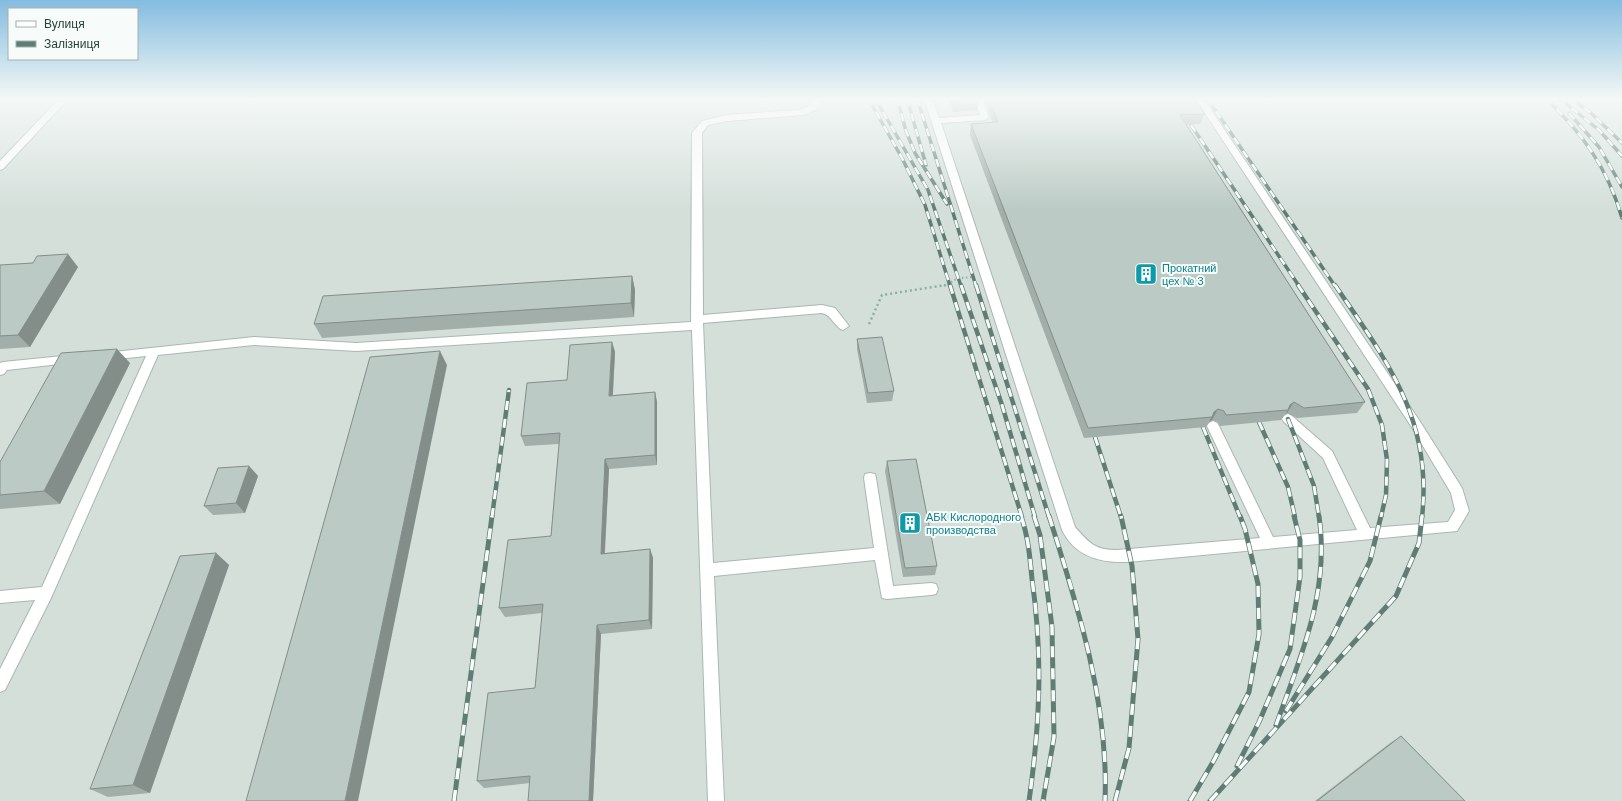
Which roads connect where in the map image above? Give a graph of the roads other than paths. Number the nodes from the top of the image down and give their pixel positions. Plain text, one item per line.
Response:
1 (30, 135) edge
2 (697, 135) edge
3 (940, 135) edge
4 (1224, 135) edge
5 (0, 167) edge
6 (697, 322) junction
7 (843, 326) dead end
8 (154, 352) junction
9 (99, 357) edge
10 (83, 358) edge
11 (0, 371) edge
12 (1288, 419) edge
13 (1213, 426) edge
14 (870, 478) dead end
15 (1366, 534) junction
16 (1269, 543) junction
17 (881, 553) junction
18 (707, 570) junction
19 (931, 589) dead end
20 (46, 593) junction
21 (0, 597) edge
22 (0, 685) edge
23 (716, 801) edge

1 - 5 street
2 - 6 street
3 - 16 street
4 - 15 street
6 - 7 street
6 - 8 street
6 - 18 street
8 - 9 street
8 - 20 street
10 - 11 street
12 - 15 street
13 - 16 street
14 - 17 street
15 - 16 street
17 - 18 street
17 - 19 street
18 - 23 street
20 - 21 street
20 - 22 street

